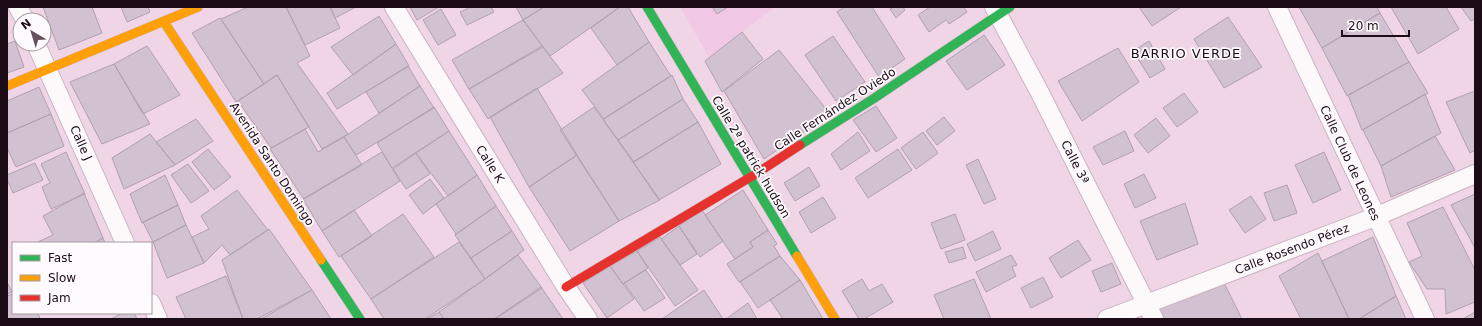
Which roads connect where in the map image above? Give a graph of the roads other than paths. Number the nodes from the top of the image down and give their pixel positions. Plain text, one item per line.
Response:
1 (198, 7) edge
2 (394, 7) edge
3 (647, 7) edge
4 (1277, 7) edge
5 (1001, 9) edge
6 (164, 22) junction
7 (40, 52) edge
8 (47, 68) junction
9 (7, 86) edge
10 (1475, 174) edge
11 (750, 177) junction
12 (1375, 217) junction
13 (124, 242) edge
14 (566, 287) junction
15 (152, 305) edge
16 (1150, 311) edge
17 (158, 319) edge
18 (360, 319) edge
19 (588, 319) edge
20 (835, 319) edge
21 (1107, 319) edge
22 (1425, 319) edge

1 - 6 main road
2 - 14 street, Calle K
3 - 11 main road, Calle 2ª patrick hudson
4 - 12 street, Calle Club de Leones
5 - 11 main road, Calle Fernández Oviedo
5 - 16 street, Calle 3ª
6 - 8 main road
6 - 18 main road, Avenida Santo Domingo
7 - 8 street, Calle J
8 - 9 main road
8 - 13 street, Calle J
10 - 12 street, Calle Rosendo Pérez
11 - 14 main road, Calle Fernández Oviedo
11 - 20 main road, Calle 2ª patrick hudson
12 - 16 street, Calle Rosendo Pérez
12 - 22 street, Calle Club de Leones
14 - 19 street, Calle K
15 - 17 street
16 - 21 street, Calle Rosendo Pérez

